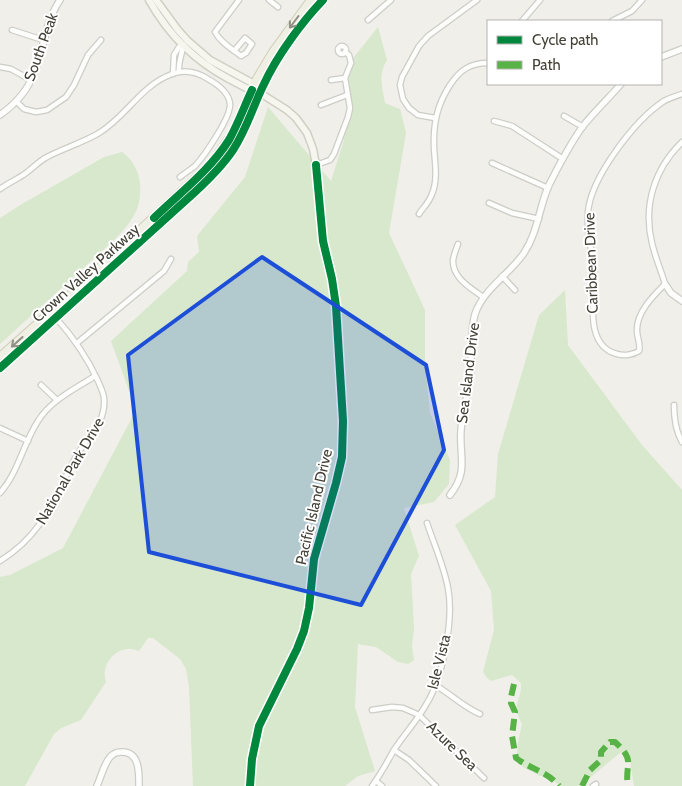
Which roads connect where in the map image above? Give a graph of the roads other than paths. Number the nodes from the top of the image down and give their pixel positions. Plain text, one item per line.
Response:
1 (60, 0) edge
2 (149, 0) edge
3 (156, 0) edge
4 (239, 0) edge
5 (269, 0) edge
6 (312, 0) edge
7 (323, 0) edge
8 (391, 0) edge
9 (477, 0) edge
10 (540, 0) edge
11 (642, 0) edge
12 (278, 7) dead end
13 (368, 20) dead end
14 (523, 20) edge
15 (614, 20) edge
16 (12, 30) dead end
17 (43, 40) junction
18 (101, 40) dead end
19 (186, 43) junction
20 (682, 49) edge
21 (234, 51) dead end
22 (345, 52) dead end
23 (662, 57) edge
24 (173, 63) junction
25 (179, 63) junction
26 (487, 63) edge
27 (0, 67) edge
28 (176, 73) junction
29 (345, 78) junction
30 (31, 80) junction
31 (331, 80) dead end
32 (620, 85) edge
33 (253, 87) junction
34 (260, 92) junction
35 (682, 94) edge
36 (347, 95) junction
37 (16, 101) junction
38 (321, 105) dead end
39 (0, 116) edge
40 (564, 116) dead end
41 (435, 118) junction
42 (494, 121) dead end
43 (583, 127) junction
44 (682, 142) edge
45 (563, 159) junction
46 (492, 163) dead end
47 (316, 165) junction
48 (180, 177) dead end
49 (548, 188) junction
50 (0, 189) edge
51 (490, 202) dead end
52 (419, 214) dead end
53 (539, 219) junction
54 (458, 244) dead end
55 (171, 259) dead end
56 (502, 276) junction
57 (665, 284) junction
58 (76, 289) junction
59 (515, 290) dead end
60 (483, 297) junction
61 (682, 301) edge
62 (56, 318) junction
63 (34, 327) junction
64 (77, 343) junction
65 (0, 357) edge
66 (0, 368) edge
67 (95, 376) junction
68 (41, 385) dead end
69 (57, 400) junction
70 (674, 405) dead end
71 (0, 428) edge
72 (28, 440) junction
73 (682, 442) edge
74 (0, 493) edge
75 (450, 495) dead end
76 (427, 523) dead end
77 (0, 561) edge
78 (435, 685) junction
79 (372, 710) dead end
80 (480, 714) dead end
81 (419, 715) junction
82 (394, 750) junction
83 (484, 778) dead end
84 (376, 781) junction
85 (97, 786) edge
86 (139, 786) edge
87 (250, 786) edge
88 (372, 786) edge
89 (382, 786) edge
90 (436, 786) edge

1 - 17 street, South Peak
2 - 19 main road
3 - 19 main road
4 - 21 street
5 - 12 street
6 -> 33 main road, Crown Valley Parkway
7 - 34 main road, Crown Valley Parkway
8 - 13 street
9 - 41 street
10 - 14 street
11 - 15 street
16 - 17 street
17 - 30 street, South Peak
18 - 37 street
19 - 24 street
19 - 25 street
19 - 33 main road, Pacific Island Drive
20 - 23 street
22 - 29 street
24 - 25 street
24 - 28 street
25 - 28 street
26 - 41 street
27 - 30 street
28 - 48 street
28 - 50 street
29 - 31 street
29 - 36 street
30 - 37 street, South Peak
32 - 43 street, Sea Island Drive
33 - 34 main road, Pacific Island Drive
33 - 58 main road, Crown Valley Parkway
34 - 47 main road, Pacific Island Drive
34 - 62 main road, Crown Valley Parkway
35 - 57 street, Caribbean Drive
36 - 38 street
36 - 47 street
37 - 39 street, South Peak
40 - 43 street
41 - 52 street
42 - 45 street
43 - 45 street, Sea Island Drive
44 - 57 street
45 - 49 street, Sea Island Drive
46 - 49 street
47 - 87 main road, Pacific Island Drive
49 - 53 street, Sea Island Drive
51 - 53 street
53 - 56 street, Sea Island Drive
54 - 60 street
55 - 64 street
56 - 59 street
56 - 60 street, Sea Island Drive
57 - 61 street
58 - 62 main road
58 - 63 main road, Crown Valley Parkway
60 - 75 street, Sea Island Drive
62 - 63 main road
62 - 64 street, National Park Drive
62 - 66 main road, Crown Valley Parkway
63 -> 65 main road, Crown Valley Parkway
64 - 67 street, National Park Drive
67 - 69 street
67 - 77 street, National Park Drive
68 - 69 street
69 - 72 street
70 - 73 street
71 - 72 street
72 - 74 street
76 - 78 street, Isle Vista
78 - 80 street
78 - 81 street, Isle Vista
79 - 81 street
81 - 82 street, Isle Vista
81 - 83 street, Azure Sea
82 - 84 street, Isle Vista
82 - 90 street
84 - 88 street, Isle Vista
84 - 89 street
85 - 86 street

